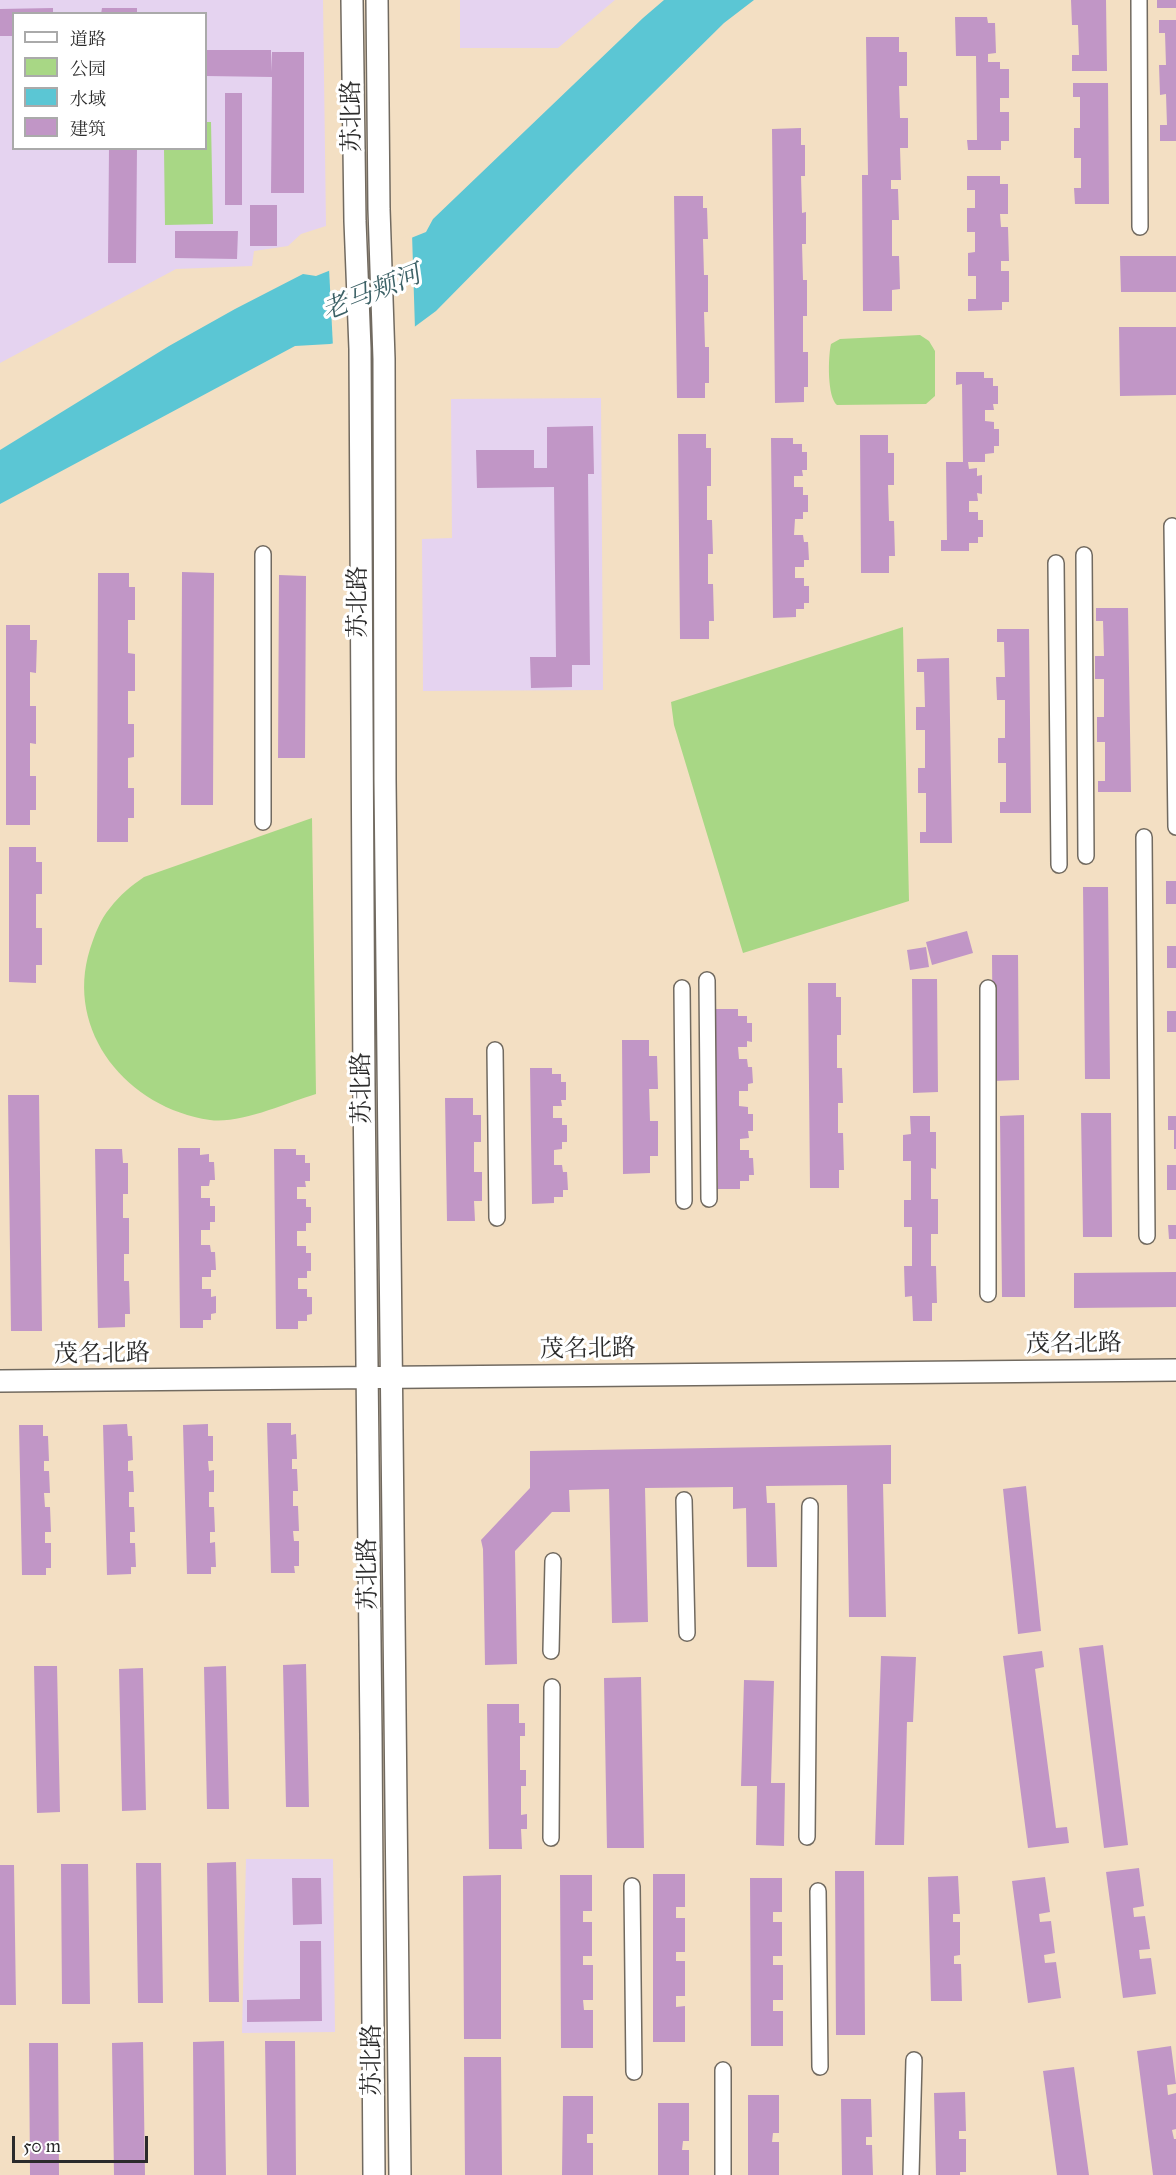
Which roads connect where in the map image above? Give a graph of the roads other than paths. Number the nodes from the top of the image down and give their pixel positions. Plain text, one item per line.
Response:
1 (352, 0) edge
2 (377, 0) edge
3 (1138, 0) edge
4 (1140, 227) dead end
5 (1172, 526) dead end
6 (263, 554) dead end
7 (1084, 555) dead end
8 (1056, 563) dead end
9 (263, 822) dead end
10 (1176, 827) edge
11 (1144, 837) dead end
12 (1086, 856) dead end
13 (1059, 865) dead end
14 (707, 980) dead end
15 (682, 988) dead end
16 (988, 988) dead end
17 (495, 1050) dead end
18 (709, 1199) dead end
19 (684, 1201) dead end
20 (497, 1218) dead end
21 (1147, 1236) dead end
22 (988, 1294) dead end
23 (1176, 1370) edge
24 (392, 1377) junction
25 (367, 1378) junction
26 (0, 1381) edge
27 (684, 1500) dead end
28 (810, 1506) dead end
29 (553, 1561) dead end
30 (687, 1633) dead end
31 (551, 1651) dead end
32 (552, 1687) dead end
33 (551, 1838) dead end
34 (807, 1838) dead end
35 (632, 1886) dead end
36 (818, 1891) dead end
37 (914, 2060) dead end
38 (820, 2067) dead end
39 (723, 2070) dead end
40 (634, 2072) dead end
41 (374, 2175) edge
42 (400, 2175) edge
43 (723, 2175) edge
44 (911, 2175) edge

1 - 25 main road, 苏北路
2 - 24 main road, 苏北路
3 - 4 street
5 - 10 street
6 - 9 street
7 - 12 street
8 - 13 street
11 - 21 street
14 - 18 street
15 - 19 street
16 - 22 street
17 - 20 street
23 - 24 main road, 茂名北路
24 - 25 main road, 茂名北路
24 - 42 main road, 苏北路
25 - 26 main road, 茂名北路
25 - 41 main road, 苏北路
27 - 30 street
28 - 34 street
29 - 31 street
32 - 33 street
35 - 40 street
36 - 38 street
37 - 44 street
39 - 43 street

